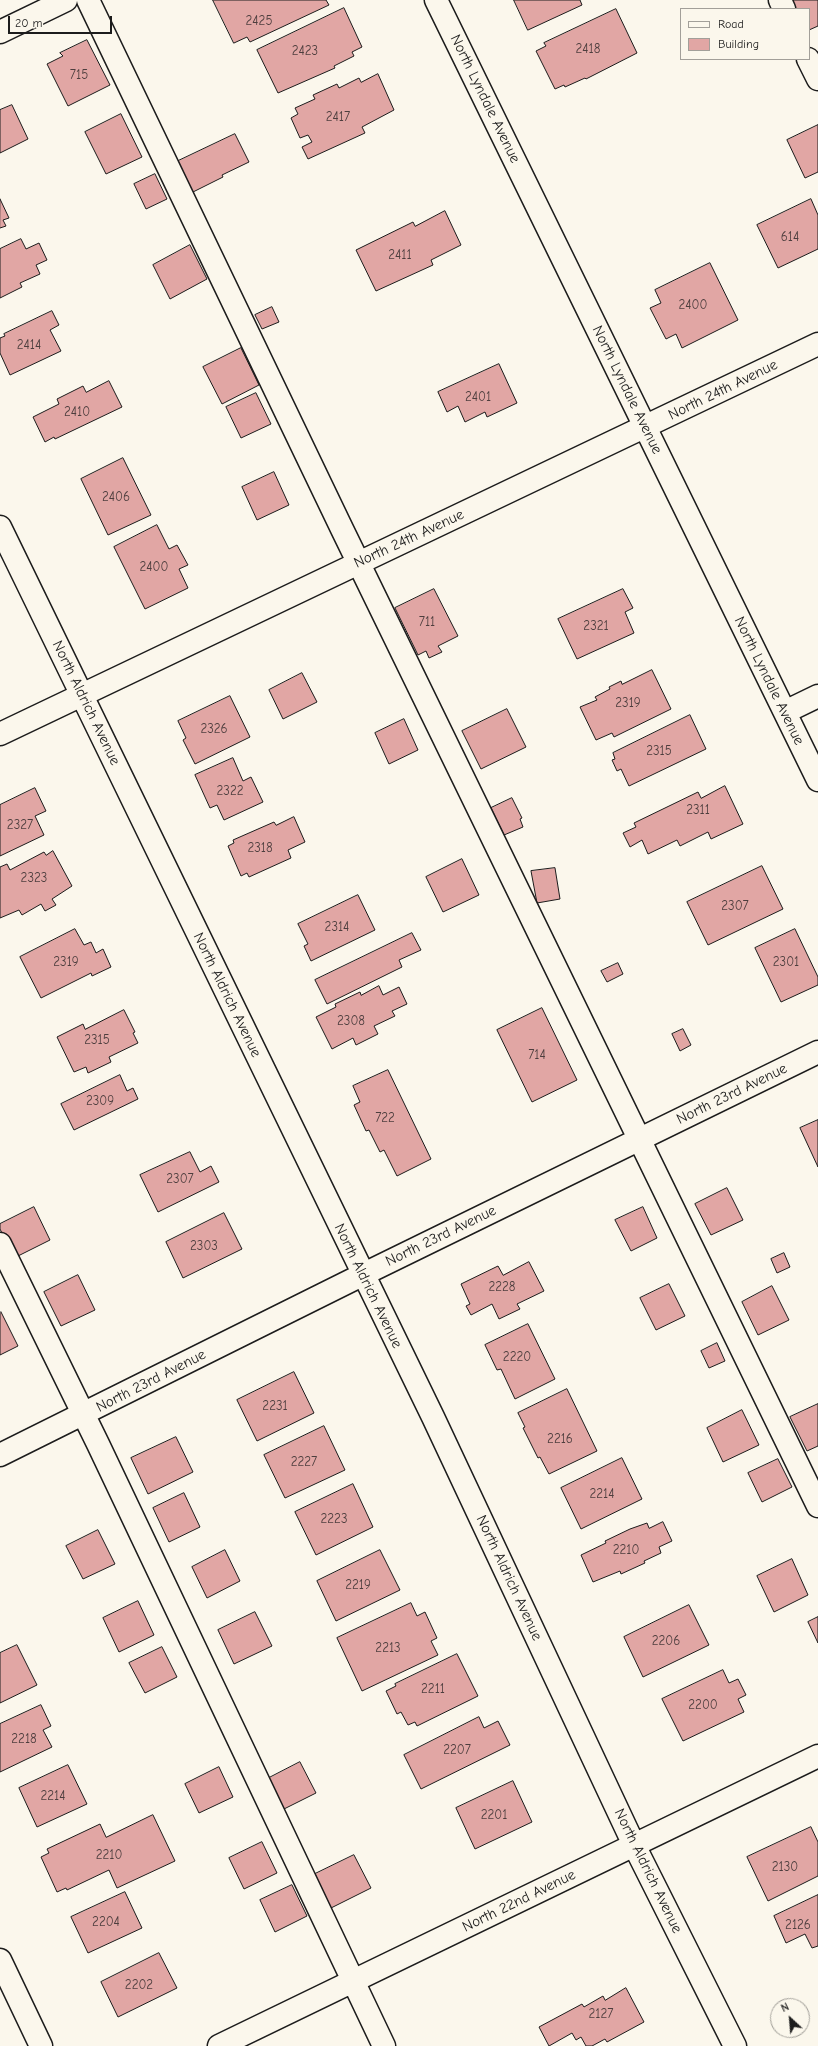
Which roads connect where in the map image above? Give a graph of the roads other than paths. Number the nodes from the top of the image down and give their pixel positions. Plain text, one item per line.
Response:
1 (66, 0) edge
2 (88, 0) edge
3 (436, 0) edge
4 (0, 32) edge
5 (808, 60) edge
6 (818, 79) edge
7 (818, 344) edge
8 (644, 428) junction
9 (0, 527) edge
10 (358, 563) junction
11 (82, 695) junction
12 (818, 696) edge
13 (785, 712) junction
14 (0, 734) edge
15 (818, 780) edge
16 (818, 1052) edge
17 (639, 1140) junction
18 (0, 1244) edge
19 (362, 1274) junction
20 (84, 1415) junction
21 (0, 1455) edge
22 (818, 1506) edge
23 (818, 1756) edge
24 (634, 1845) junction
25 (0, 1960) edge
26 (353, 1981) junction
27 (41, 2046) edge
28 (219, 2046) edge
29 (384, 2046) edge
30 (735, 2046) edge

1 - 4 street
2 - 10 street
3 - 8 street, North Lyndale Avenue
5 - 6 street
7 - 8 street, North 24th Avenue
8 - 10 street, North 24th Avenue
8 - 13 street, North Lyndale Avenue
9 - 11 street, North Aldrich Avenue
10 - 11 street, North 24th Avenue
10 - 17 street
11 - 14 street, North 24th Avenue
11 - 19 street, North Aldrich Avenue
12 - 13 street
13 - 15 street, North Lyndale Avenue
16 - 17 street, North 23rd Avenue
17 - 19 street, North 23rd Avenue
17 - 22 street
18 - 20 street
19 - 20 street, North 23rd Avenue
19 - 24 street, North Aldrich Avenue
20 - 21 street, North 23rd Avenue
20 - 26 street
23 - 24 street, North 22nd Avenue
24 - 26 street, North 22nd Avenue
24 - 30 street, North Aldrich Avenue
25 - 27 street
26 - 28 street, North 22nd Avenue
26 - 29 street

